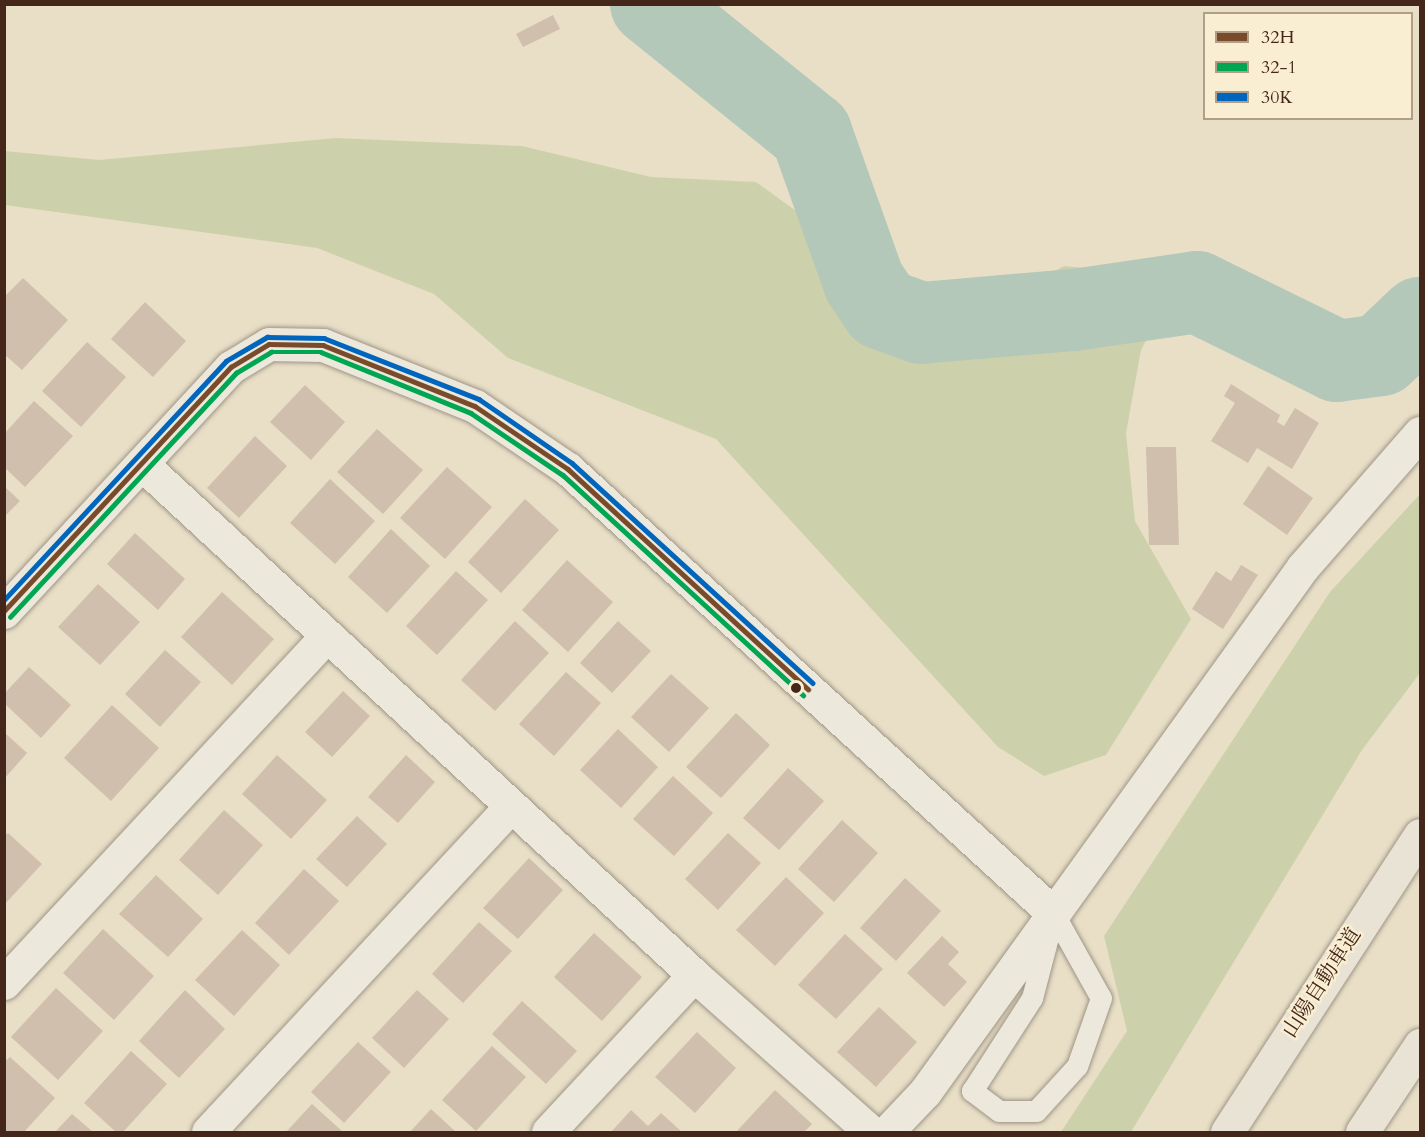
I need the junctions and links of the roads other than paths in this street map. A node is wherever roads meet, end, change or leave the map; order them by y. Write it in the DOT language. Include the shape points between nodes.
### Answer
graph roads {
  1 [pos="1420,433"];
  2 [pos="142,464"];
  3 [pos="4,612"];
  4 [pos="327,636"];
  5 [pos="511,806"];
  6 [pos="1420,835"];
  7 [pos="1053,914"];
  8 [pos="694,975"];
  9 [pos="4,983"];
  10 [pos="1420,1045"];
  11 [pos="207,1132"];
  12 [pos="548,1132"];
  13 [pos="871,1132"];
  14 [pos="887,1132"];
  15 [pos="1227,1132"];
  16 [pos="1362,1132"];
  1 -- 7 [label="street" via="1303,567"];
  2 -- 3 [label="street"];
  2 -- 4 [label="street"];
  2 -- 7 [label="street" via="231,368 269,344 323,345 475,406 568,469"];
  4 -- 5 [label="street"];
  4 -- 9 [label="street"];
  5 -- 8 [label="street"];
  5 -- 11 [label="street"];
  6 -- 15 [label="highway, 山陽自動車道"];
  7 -- 7 [label="lane" via="1101,998 1077,1066 1036,1111 999,1111 972,1091 1032,998"];
  7 -- 14 [label="street" via="925,1092"];
  8 -- 12 [label="street"];
  8 -- 13 [label="street"];
  10 -- 16 [label="highway"];
}
